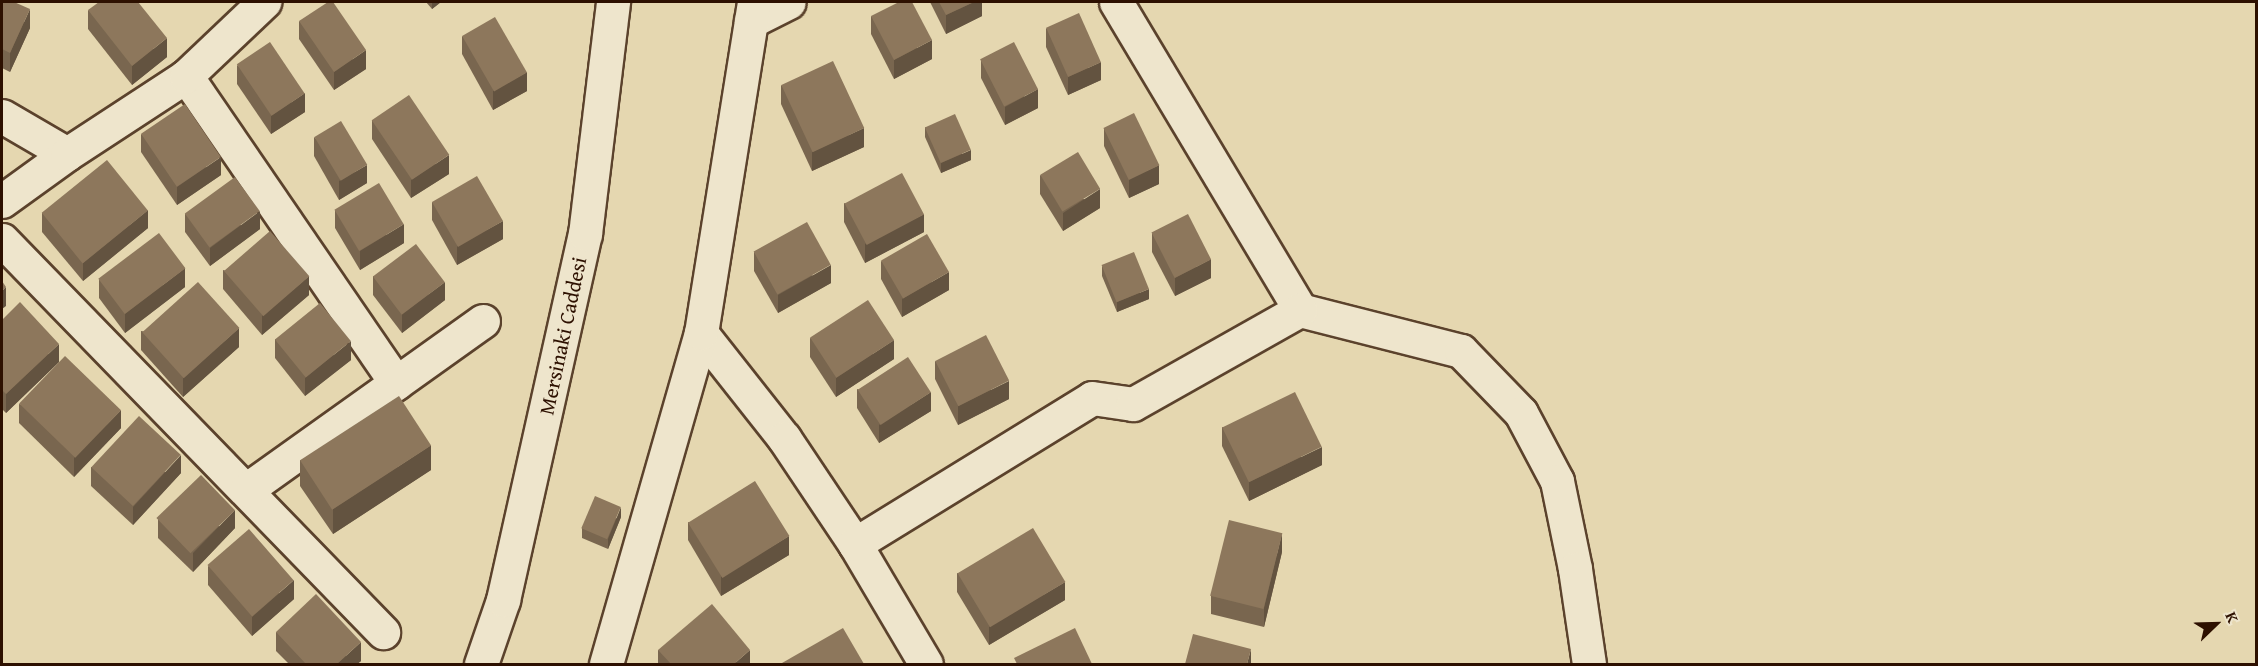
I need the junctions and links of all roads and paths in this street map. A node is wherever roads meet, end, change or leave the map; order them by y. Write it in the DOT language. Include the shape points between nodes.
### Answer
graph roads {
  1 [pos="264,2"];
  2 [pos="613,2"];
  3 [pos="789,2"];
  4 [pos="1116,2"];
  5 [pos="752,11"];
  6 [pos="186,76"];
  7 [pos="2,116"];
  8 [pos="66,154"];
  9 [pos="2,201"];
  10 [pos="2,240"];
  11 [pos="1300,310"];
  12 [pos="483,321"];
  13 [pos="701,333"];
  14 [pos="396,383"];
  15 [pos="246,490"];
  16 [pos="855,544"];
  17 [pos="383,632"];
  18 [pos="481,664"];
  19 [pos="606,664"];
  20 [pos="926,664"];
  21 [pos="1589,664"];
  1 -- 6 [label="street"];
  2 -- 18 [label="street, Mersinaki Caddesi" via="585,234 503,600"];
  3 -- 5 [label="street"];
  4 -- 11 [label="street"];
  5 -- 13 [label="street"];
  6 -- 8 [label="street"];
  6 -- 14 [label="street"];
  7 -- 8 [label="street"];
  8 -- 9 [label="street"];
  10 -- 15 [label="street"];
  11 -- 16 [label="street" via="1133,404 1092,398"];
  11 -- 21 [label="street" via="1461,351 1521,413 1557,481"];
  12 -- 14 [label="street"];
  13 -- 16 [label="street" via="784,438"];
  13 -- 19 [label="street"];
  14 -- 15 [label="street"];
  15 -- 17 [label="street"];
  16 -- 20 [label="street"];
}
